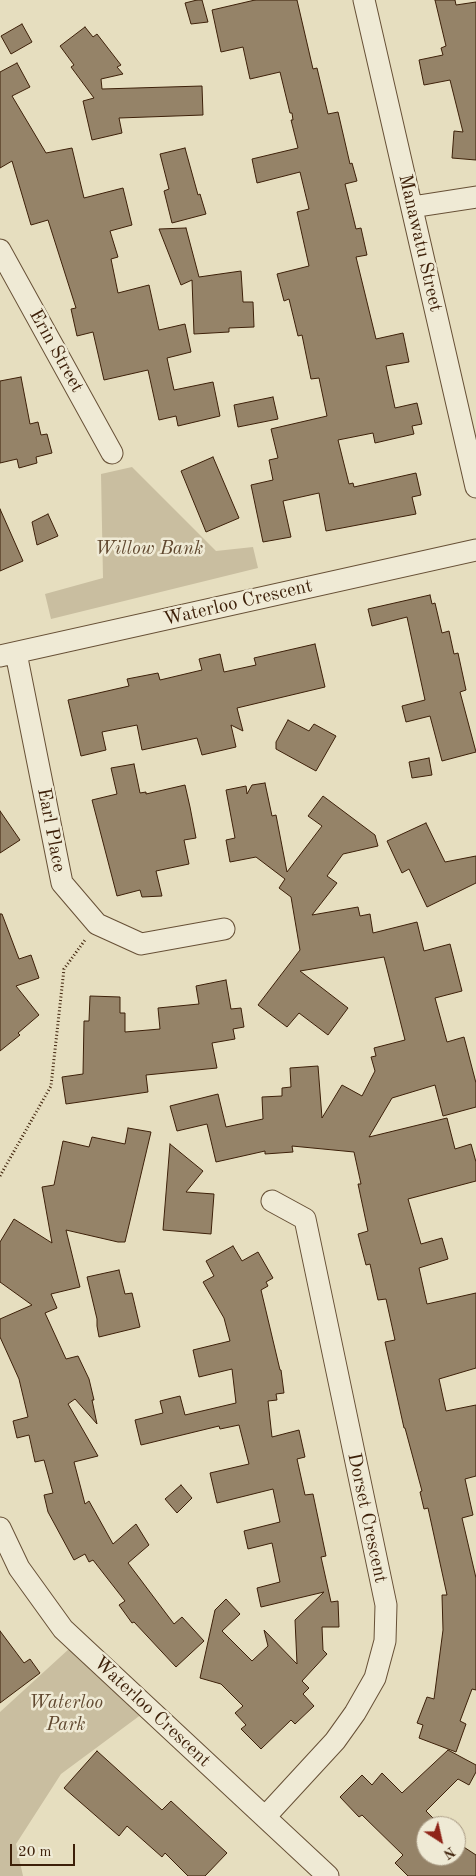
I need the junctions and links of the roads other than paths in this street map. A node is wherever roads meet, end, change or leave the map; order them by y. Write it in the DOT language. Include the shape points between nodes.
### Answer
graph roads {
  1 [pos="364,0"];
  2 [pos="476,197"];
  3 [pos="412,208"];
  4 [pos="0,250"];
  5 [pos="112,452"];
  6 [pos="476,486"];
  7 [pos="476,550"];
  8 [pos="8,655"];
  9 [pos="224,929"];
  10 [pos="272,1201"];
  11 [pos="0,1528"];
  12 [pos="265,1817"];
  13 [pos="328,1876"];
  1 -- 3 [label="street, Manawatu Street"];
  2 -- 3 [label="street"];
  3 -- 6 [label="street, Manawatu Street"];
  4 -- 5 [label="street, Erin Street"];
  7 -- 8 [label="street, Waterloo Crescent"];
  8 -- 9 [label="street, Earl Place" via="62,884 97,924 141,944"];
  10 -- 12 [label="street, Dorset Crescent" via="305,1218 386,1605 385,1641 374,1678 355,1713 335,1741"];
  11 -- 12 [label="street, Waterloo Crescent" via="19,1568 63,1629"];
  12 -- 13 [label="street, Waterloo Crescent"];
}
